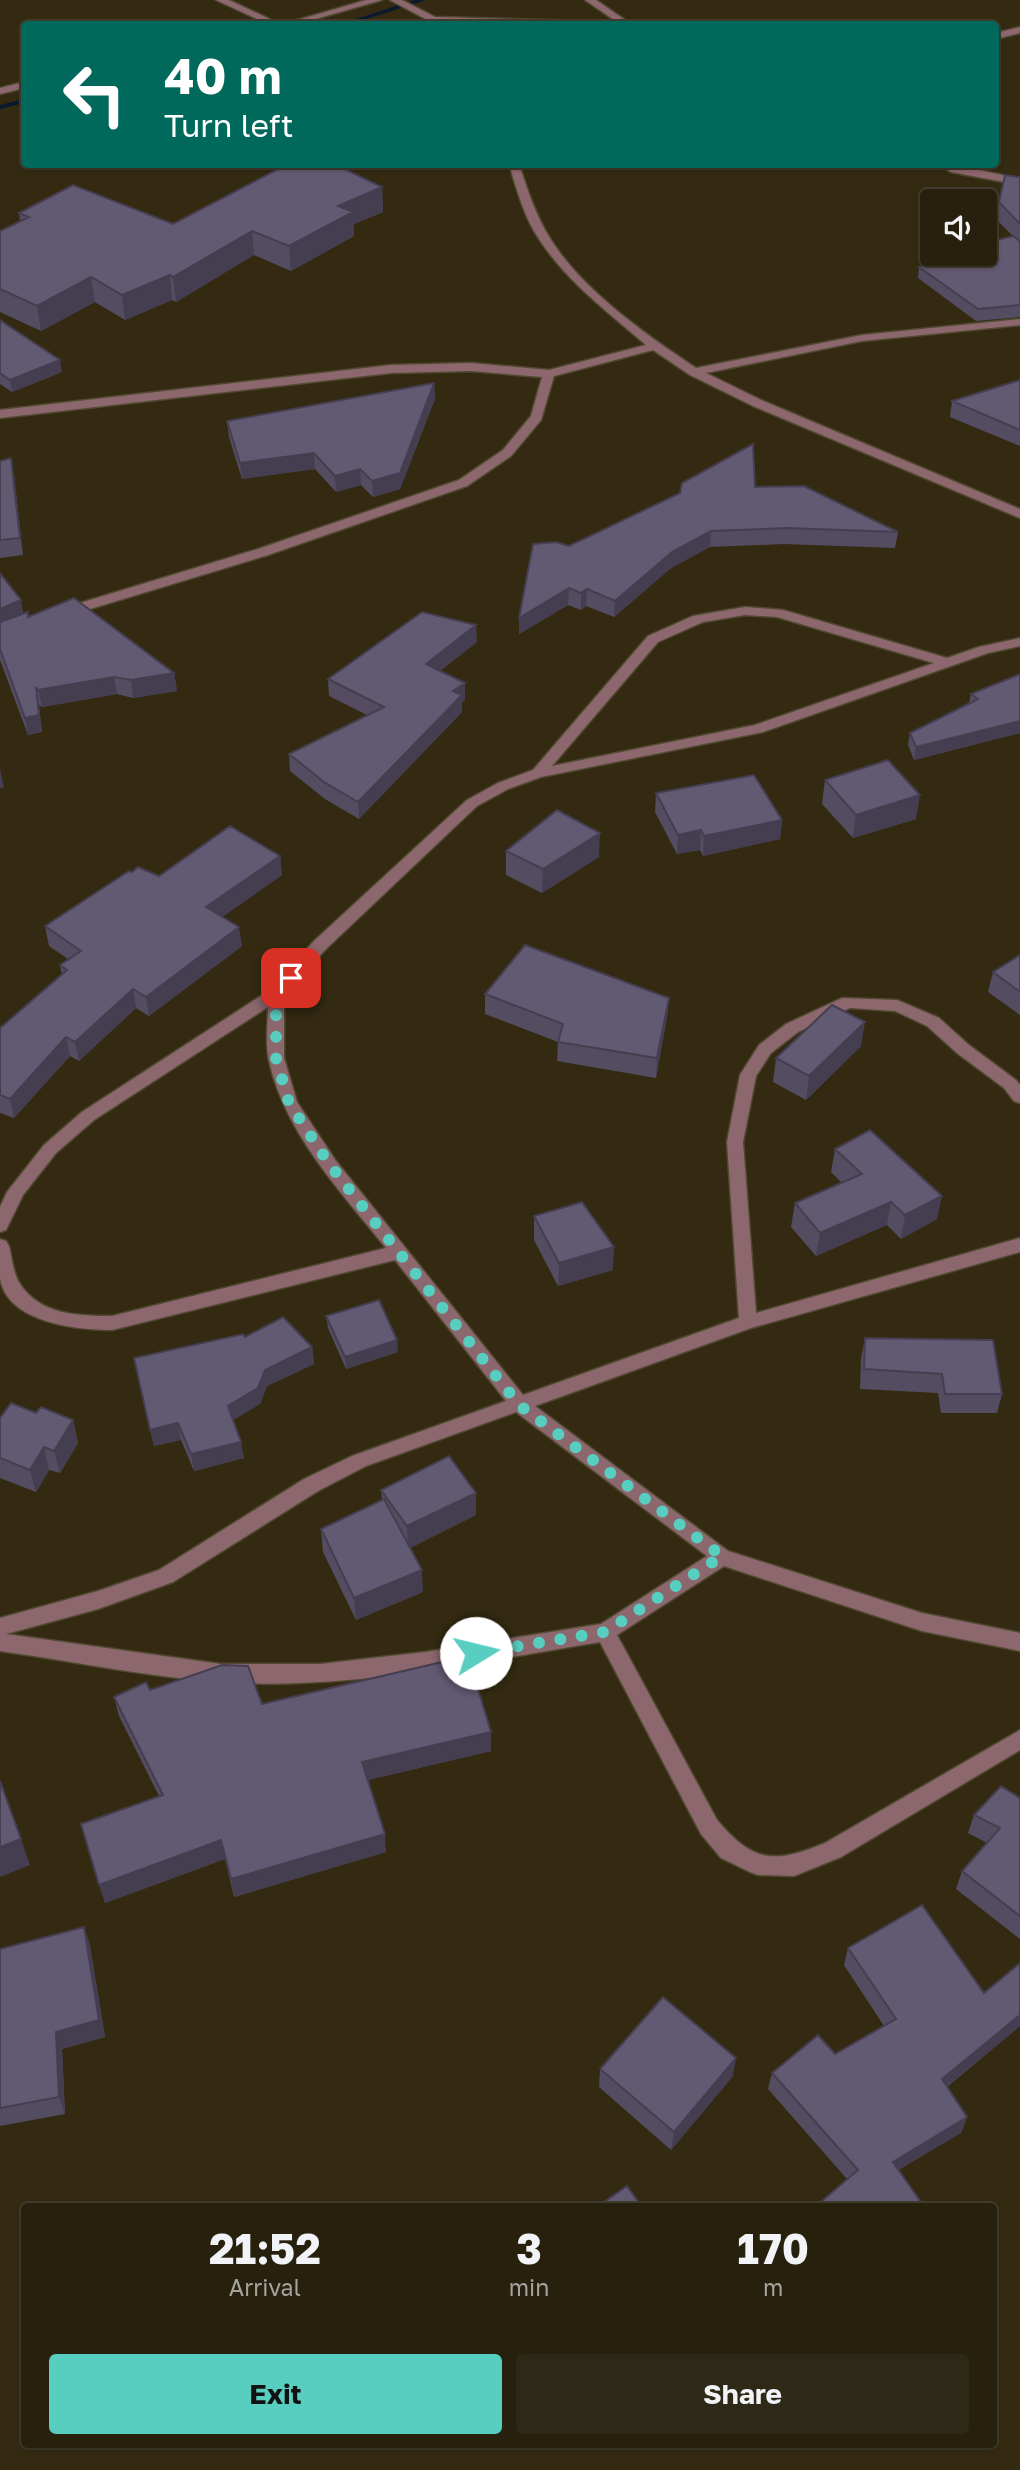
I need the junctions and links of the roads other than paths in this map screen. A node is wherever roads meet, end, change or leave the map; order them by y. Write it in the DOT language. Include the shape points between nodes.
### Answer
graph roads {
  1 [pos="221,0"];
  2 [pos="377,0"];
  3 [pos="395,0"];
  4 [pos="590,0"];
  5 [pos="268,21"];
  6 [pos="300,21"];
  7 [pos="436,21"];
  8 [pos="622,21"];
  9 [pos="1020,30"];
  10 [pos="999,35"];
  11 [pos="21,86"];
  12 [pos="0,91"];
  13 [pos="515,168"];
  14 [pos="951,168"];
  15 [pos="1020,182"];
  16 [pos="1020,322"];
  17 [pos="655,346"];
  18 [pos="694,372"];
  19 [pos="549,374"];
  20 [pos="0,414"];
  21 [pos="1020,514"];
  22 [pos="53,615"];
  23 [pos="1020,642"];
  24 [pos="949,663"];
  25 [pos="538,772"];
  26 [pos="276,994"];
  27 [pos="1020,1097"];
  28 [pos="0,1225"];
  29 [pos="1020,1245"];
  30 [pos="0,1246"];
  31 [pos="399,1252"];
  32 [pos="748,1322"];
  33 [pos="519,1405"];
  34 [pos="722,1556"];
  35 [pos="0,1627"];
  36 [pos="605,1632"];
  37 [pos="0,1642"];
  38 [pos="1020,1642"];
  39 [pos="1020,1739"];
  1 -- 5 [label="street"];
  2 -- 6 [label="street"];
  3 -- 7 [label="street"];
  4 -- 8 [label="street"];
  9 -- 10 [label="street"];
  11 -- 12 [label="street"];
  13 -- 17 [label="street" via="544,238 582,285"];
  14 -- 15 [label="street"];
  16 -- 18 [label="street" via="862,338"];
  17 -- 18 [label="street"];
  17 -- 19 [label="street"];
  18 -- 21 [label="street"];
  19 -- 20 [label="street" via="471,367 391,369"];
  19 -- 22 [label="street" via="537,417 507,453 463,483 264,552"];
  23 -- 24 [label="street"];
  24 -- 25 [label="street" via="758,729"];
  24 -- 25 [label="street" via="778,613 729,611 653,639"];
  25 -- 26 [label="street" via="472,803 320,944"];
  26 -- 28 [label="street" via="88,1116 50,1149 16,1192"];
  26 -- 31 [label="street" via="276,1058 289,1103 330,1165"];
  27 -- 32 [label="street" via="933,1022 897,1006 848,1002 792,1028 765,1049 748,1075 735,1142"];
  29 -- 32 [label="street"];
  30 -- 31 [label="street" via="13,1287 39,1311 72,1323 112,1323"];
  31 -- 33 [label="street"];
  32 -- 33 [label="street"];
  33 -- 34 [label="street"];
  33 -- 35 [label="street" via="359,1461 311,1485 166,1576"];
  34 -- 36 [label="street"];
  34 -- 38 [label="street" via="922,1622"];
  36 -- 37 [label="street" via="320,1673 221,1673"];
  36 -- 39 [label="street" via="709,1828 729,1851 758,1865 794,1866 833,1850"];
}
